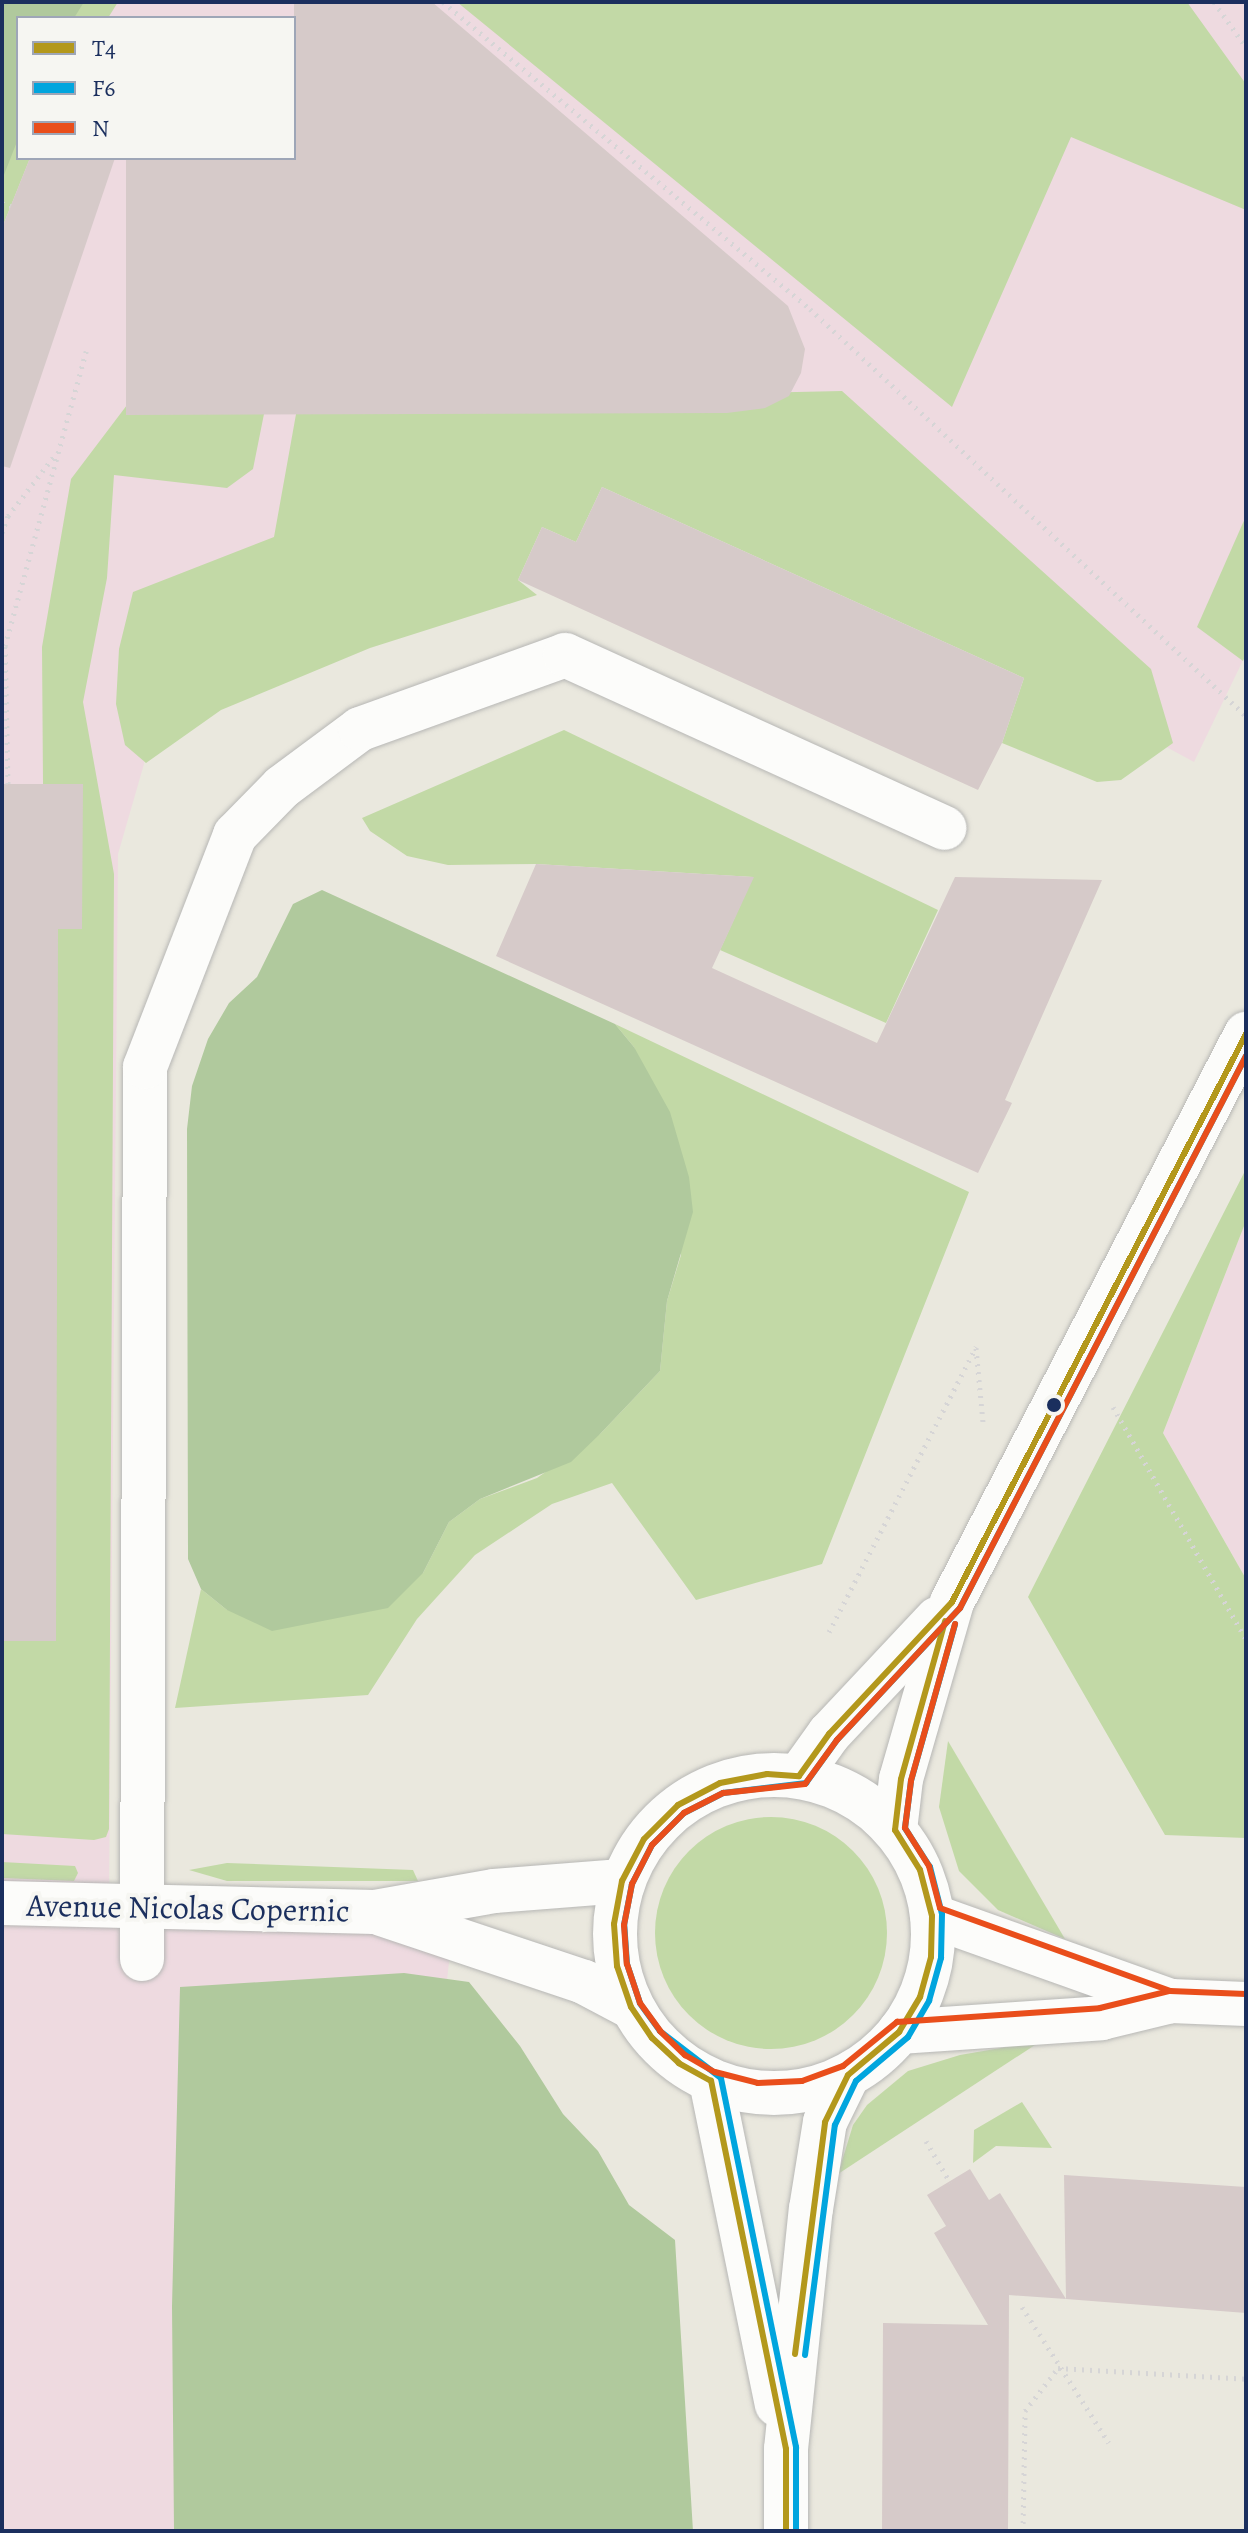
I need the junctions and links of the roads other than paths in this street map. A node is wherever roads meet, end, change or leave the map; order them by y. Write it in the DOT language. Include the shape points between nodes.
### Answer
graph roads {
  1 [pos="944,828"];
  2 [pos="1246,1034"];
  3 [pos="952,1602"];
  4 [pos="799,1776"];
  5 [pos="895,1830"];
  6 [pos="622,1881"];
  7 [pos="2,1903"];
  8 [pos="143,1906"];
  9 [pos="375,1912"];
  10 [pos="932,1916"];
  11 [pos="142,1959"];
  12 [pos="1171,2001"];
  13 [pos="1246,2004"];
  14 [pos="631,2007"];
  15 [pos="899,2032"];
  16 [pos="848,2075"];
  17 [pos="711,2081"];
  18 [pos="786,2449"];
  19 [pos="786,2531"];
  1 -- 8 [label="street" via="565,655 360,729 282,787 235,835 145,1067"];
  2 -- 3 [label="street"];
  3 -- 4 [label="street" via="829,1734"];
  3 -- 5 [label="street" via="901,1779"];
  4 -- 5 [label="street" via="835,1786 868,1804"];
  4 -- 6 [label="street" via="767,1774 720,1783 678,1805 644,1839"];
  5 -- 10 [label="street" via="920,1870"];
  6 -- 9 [label="street, Avenue Nicolas Copernic" via="494,1891"];
  6 -- 14 [label="street" via="614,1924 617,1966"];
  7 -- 8 [label="street, Avenue Nicolas Copernic"];
  8 -- 9 [label="street, Avenue Nicolas Copernic"];
  8 -- 11 [label="street"];
  9 -- 14 [label="street, Avenue Nicolas Copernic" via="584,1982"];
  10 -- 12 [label="street"];
  10 -- 15 [label="street" via="931,1957 920,1997"];
  12 -- 13 [label="street"];
  12 -- 15 [label="street" via="1102,2018"];
  14 -- 17 [label="street" via="652,2038 679,2063"];
  15 -- 16 [label="street"];
  16 -- 17 [label="street" via="804,2091 757,2093"];
  16 -- 18 [label="street" via="825,2122"];
  17 -- 18 [label="street"];
  18 -- 19 [label="street"];
}
